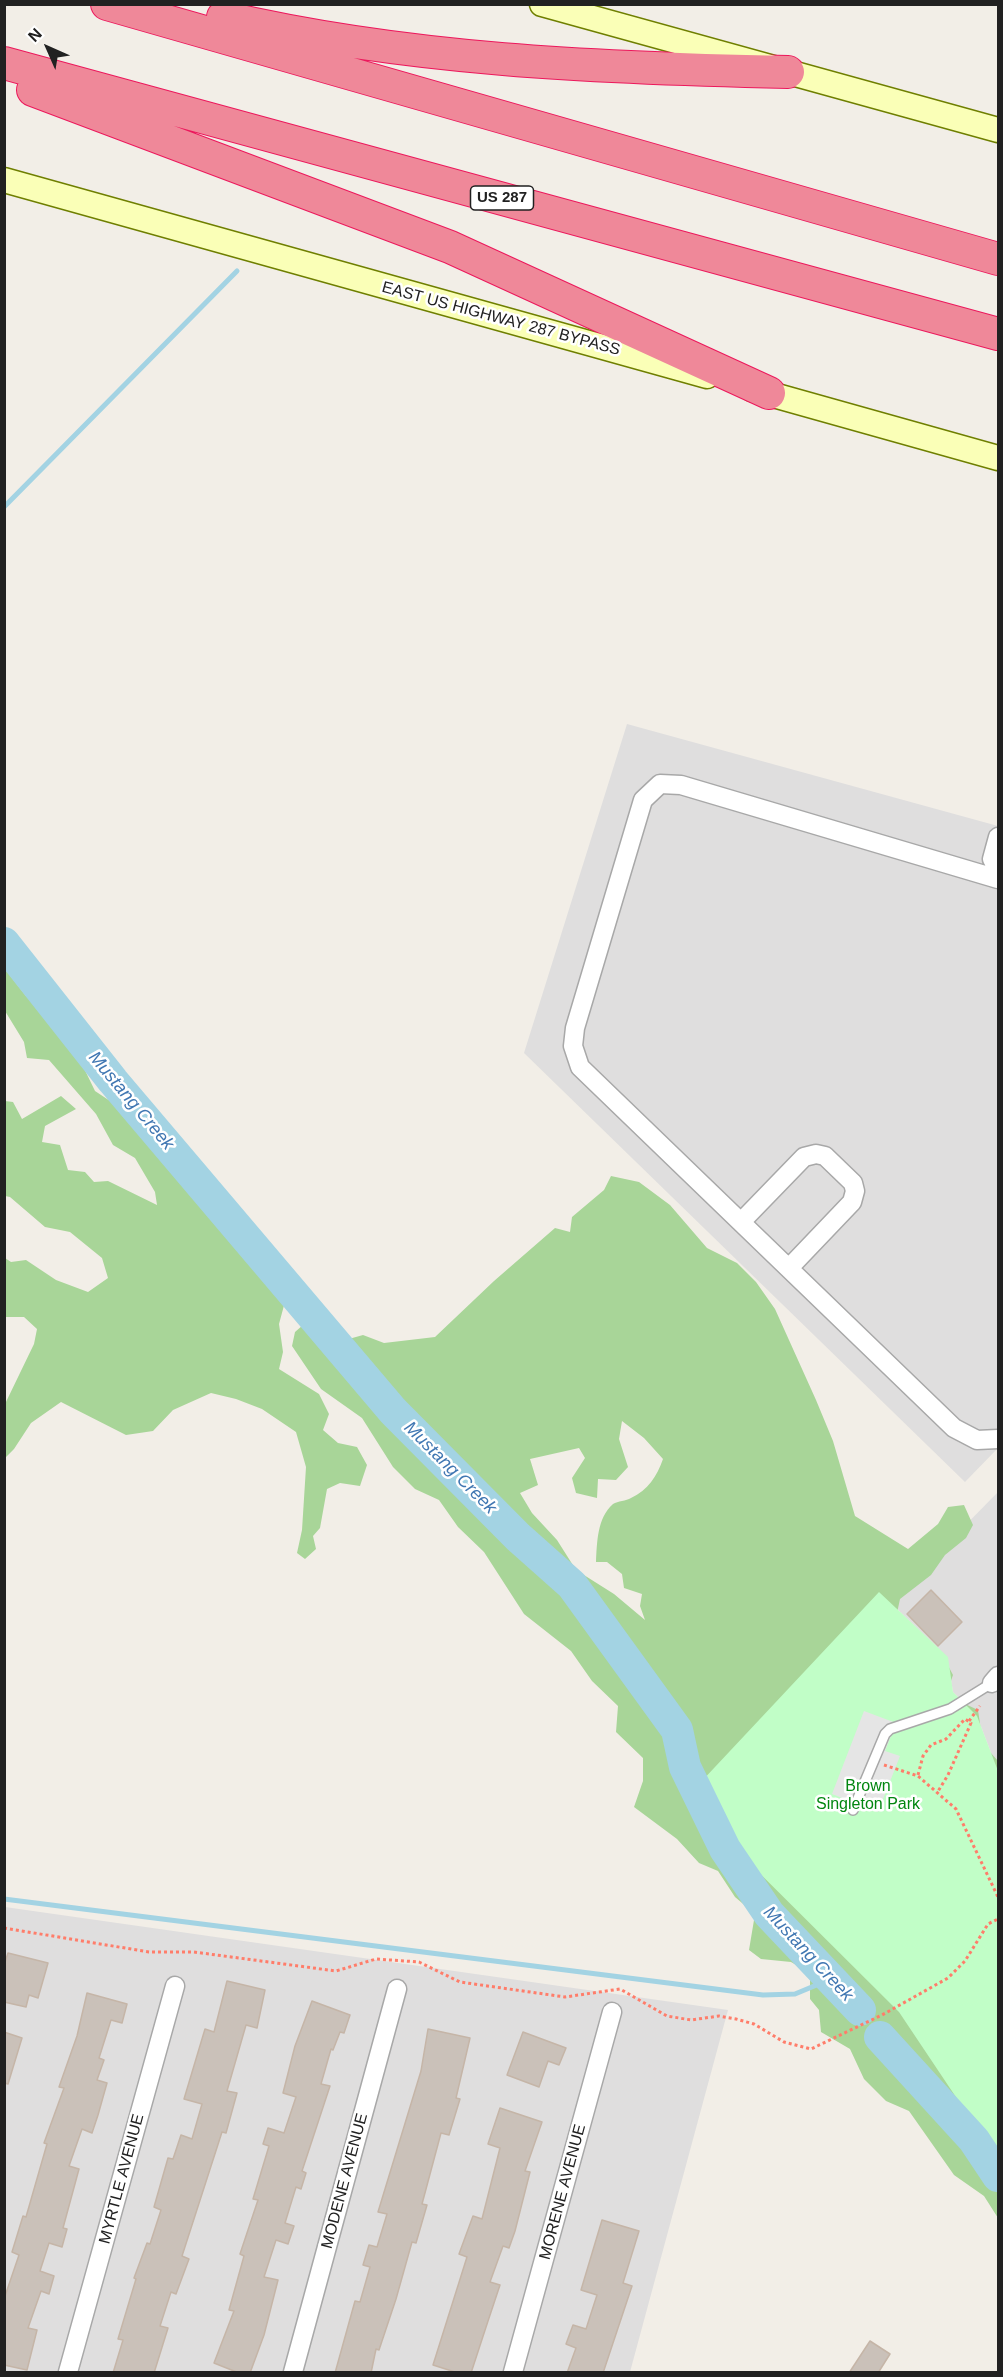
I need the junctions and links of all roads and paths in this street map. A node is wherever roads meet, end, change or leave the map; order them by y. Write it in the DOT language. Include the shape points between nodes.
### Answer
graph roads {
  1 [pos="106,4"];
  2 [pos="170,4"];
  3 [pos="542,4"];
  4 [pos="4,63"];
  5 [pos="788,72"];
  6 [pos="4,79"];
  7 [pos="999,130"];
  8 [pos="4,180"];
  9 [pos="999,259"];
  10 [pos="999,334"];
  11 [pos="769,393"];
  12 [pos="999,458"];
  13 [pos="999,837"];
  14 [pos="999,870"];
  15 [pos="998,880"];
  16 [pos="741,1222"];
  17 [pos="789,1268"];
  18 [pos="999,1439"];
  19 [pos="995,1680"];
  20 [pos="873,1761"];
  21 [pos="918,1776"];
  22 [pos="937,1793"];
  23 [pos="854,1810"];
  24 [pos="999,1897"];
  25 [pos="999,1919"];
  26 [pos="4,1928"];
  27 [pos="175,1986"];
  28 [pos="397,1989"];
  29 [pos="612,2012"];
  30 [pos="69,2373"];
  31 [pos="293,2373"];
  32 [pos="513,2373"];
  1 -- 9 [label="highway"];
  2 -- 5 [label="highway" via="300,35 529,62"];
  3 -- 5 [label="main road"];
  4 -- 10 [label="highway, US 287"];
  5 -- 7 [label="main road"];
  6 -- 11 [label="highway" via="450,247"];
  8 -- 11 [label="main road, EAST US HIGHWAY 287 BYPASS"];
  11 -- 12 [label="main road, EAST US HIGHWAY 287 BYPASS"];
  13 -- 14 [label="street" via="992,859"];
  15 -- 16 [label="street" via="681,785 660,784 643,800 575,1028 573,1046 580,1067"];
  16 -- 17 [label="street"];
  16 -- 17 [label="street" via="804,1157 825,1156 853,1183 852,1202"];
  17 -- 18 [label="street" via="954,1428 977,1440"];
  19 -- 20 [label="lane" via="950,1708 890,1729"];
  20 -- 21 [label="path"];
  20 -- 23 [label="lane"];
  21 -- 22 [label="path"];
  21 -- 22 [label="path" via="923,1756 931,1745 946,1739 965,1719 970,1723"];
  22 -- 24 [label="path" via="956,1809"];
  25 -- 26 [label="path" via="988,1924 966,1961 948,1978 882,2016 811,2049 784,2042 754,2024 736,2019 667,2016 620,1989 565,1997 460,1982 419,1962 376,1959 336,1971 194,1952 149,1952"];
  27 -- 30 [label="street, MYRTLE AVENUE"];
  28 -- 31 [label="street, MODENE AVENUE"];
  29 -- 32 [label="street, MORENE AVENUE"];
}
